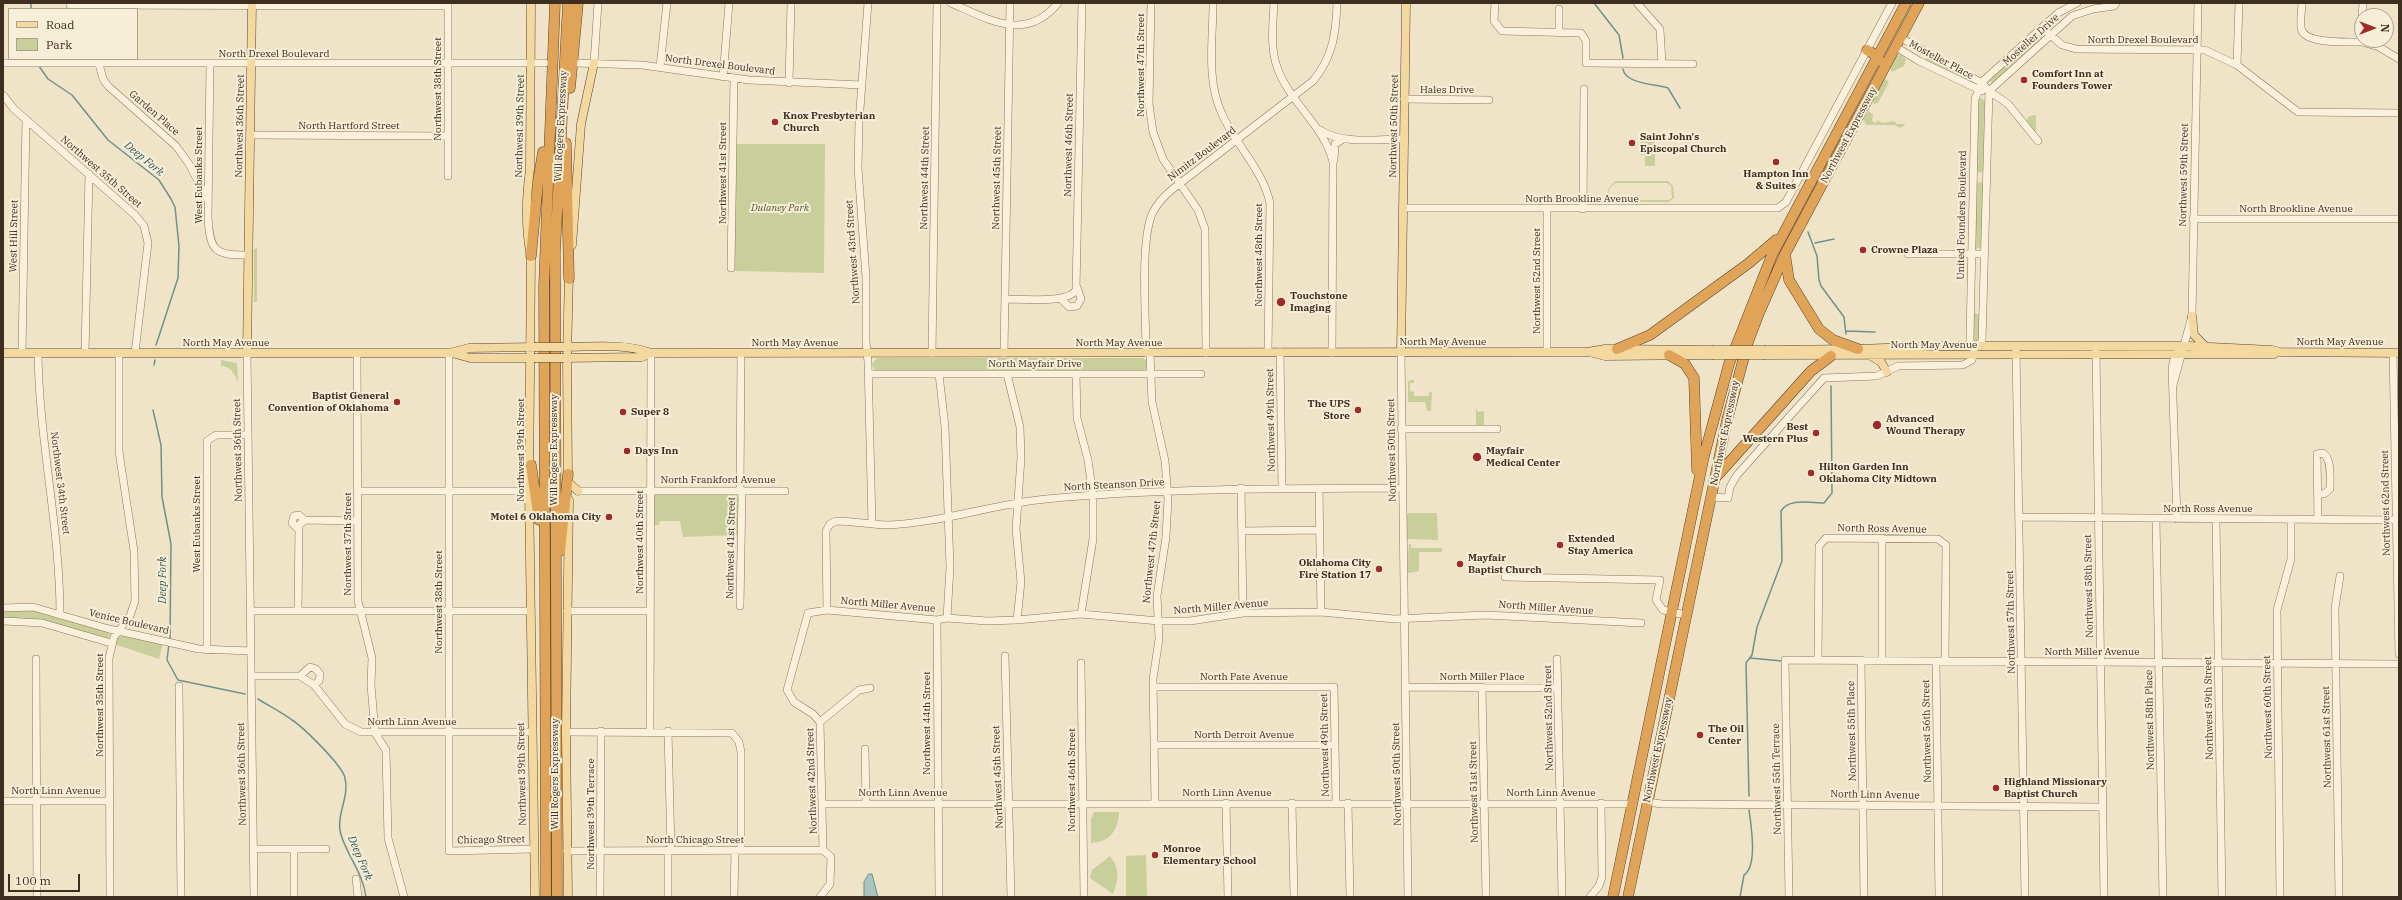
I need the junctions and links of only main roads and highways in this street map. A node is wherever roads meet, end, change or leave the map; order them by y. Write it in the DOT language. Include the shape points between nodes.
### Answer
graph roads {
  1 [pos="531,3"];
  2 [pos="555,3"];
  3 [pos="568,3"];
  4 [pos="577,3"];
  5 [pos="1406,3"];
  6 [pos="1906,3"];
  7 [pos="1919,3"];
  8 [pos="252,4"];
  9 [pos="1891,30"];
  10 [pos="1898,42"];
  11 [pos="1867,50"];
  12 [pos="1877,56"];
  13 [pos="564,58"];
  14 [pos="594,63"];
  15 [pos="1884,70"];
  16 [pos="550,116"];
  17 [pos="1784,231"];
  18 [pos="1785,254"];
  19 [pos="531,256"];
  20 [pos="568,279"];
  21 [pos="2192,316"];
  22 [pos="533,347"];
  23 [pos="566,347"];
  24 [pos="2206,347"];
  25 [pos="1617,349"];
  26 [pos="1858,350"];
  27 [pos="1975,351"];
  28 [pos="2016,351"];
  29 [pos="1401,352"];
  30 [pos="1587,352"];
  31 [pos="1712,352"];
  32 [pos="2280,352"];
  33 [pos="2396,352"];
  34 [pos="3,353"];
  35 [pos="247,353"];
  36 [pos="449,353"];
  37 [pos="651,353"];
  38 [pos="1765,353"];
  39 [pos="1669,355"];
  40 [pos="1831,356"];
  41 [pos="1871,356"];
  42 [pos="532,358"];
  43 [pos="566,358"];
  44 [pos="1887,372"];
  45 [pos="530,465"];
  46 [pos="568,478"];
  47 [pos="1715,479"];
  48 [pos="1698,485"];
  49 [pos="578,491"];
  50 [pos="544,567"];
  51 [pos="555,584"];
  52 [pos="1636,783"];
  53 [pos="1647,802"];
  54 [pos="534,897"];
  55 [pos="546,897"];
  56 [pos="556,897"];
  57 [pos="568,897"];
  58 [pos="1614,897"];
  59 [pos="1628,897"];
  1 -- 19 [label="main road, Northwest 39th Street" via="530,168 527,191 527,237"];
  2 -- 16 [label="highway, Will Rogers Expressway"];
  3 -- 13 [label="highway, Will Rogers Expressway"];
  4 -- 13 [label="highway"];
  4 -- 20 [label="highway" via="566,132"];
  5 -- 29 [label="main road, Northwest 50th Street"];
  6 -- 9 [label="highway, Northwest Expressway"];
  7 -- 10 [label="highway, Northwest Expressway"];
  8 -- 35 [label="main road, Northwest 36th Street"];
  9 -- 10 [label="highway" via="1893,44"];
  9 -- 12 [label="highway, Northwest Expressway"];
  10 -- 15 [label="highway, Northwest Expressway"];
  11 -- 12 [label="highway"];
  12 -- 15 [label="highway"];
  12 -- 17 [label="highway, Northwest Expressway"];
  13 -- 51 [label="highway, Will Rogers Expressway" via="555,251"];
  14 -- 20 [label="main road" via="580,132"];
  15 -- 18 [label="highway, Northwest Expressway"];
  16 -- 19 [label="highway" via="538,182"];
  16 -- 50 [label="highway, Will Rogers Expressway" via="544,293"];
  17 -- 25 [label="highway" via="1760,255 1650,335"];
  17 -- 48 [label="highway, Northwest Expressway" via="1751,304 1729,364"];
  18 -- 26 [label="highway" via="1789,280 1819,329 1834,340"];
  18 -- 47 [label="highway, Northwest Expressway" via="1758,313 1748,342 1737,378"];
  19 -- 22 [label="main road, Northwest 39th Street"];
  20 -- 23 [label="main road"];
  21 -- 24 [label="main road" via="2194,335"];
  22 -- 23 [label="main road, North May Avenue, bridge"];
  22 -- 36 [label="main road, North May Avenue" via="475,348"];
  22 -- 42 [label="main road, Northwest 39th Street"];
  23 -- 37 [label="main road, North May Avenue" via="618,347 641,349"];
  23 -- 43 [label="main road"];
  24 -- 28 [label="main road, North May Avenue" via="2097,346"];
  24 -- 32 [label="main road, North May Avenue"];
  25 -- 30 [label="main road, North May Avenue"];
  25 -- 31 [label="main road, North May Avenue"];
  26 -- 27 [label="main road, North May Avenue"];
  26 -- 38 [label="main road, North May Avenue"];
  27 -- 28 [label="main road, North May Avenue"];
  27 -- 41 [label="main road, North May Avenue"];
  28 -- 32 [label="main road, North May Avenue" via="2095,355 2272,355"];
  29 -- 30 [label="main road, North May Avenue"];
  29 -- 37 [label="main road, North May Avenue"];
  30 -- 39 [label="main road, North May Avenue" via="1605,356"];
  31 -- 38 [label="main road, North May Avenue, bridge"];
  31 -- 39 [label="main road, North May Avenue"];
  32 -- 33 [label="main road, North May Avenue"];
  34 -- 35 [label="main road, North May Avenue"];
  35 -- 36 [label="main road, North May Avenue"];
  36 -- 42 [label="main road, North May Avenue" via="470,358"];
  37 -- 43 [label="main road, North May Avenue" via="642,357"];
  38 -- 40 [label="main road, North May Avenue"];
  39 -- 48 [label="highway" via="1689,367 1696,384"];
  40 -- 41 [label="main road, North May Avenue"];
  40 -- 47 [label="highway" via="1811,371"];
  41 -- 44 [label="main road" via="1881,362"];
  42 -- 43 [label="main road, North May Avenue, bridge"];
  42 -- 45 [label="main road, Northwest 39th Street"];
  43 -- 46 [label="main road"];
  45 -- 50 [label="highway" via="536,489"];
  45 -- 54 [label="main road, Northwest 39th Street"];
  46 -- 49 [label="main road"];
  46 -- 51 [label="highway"];
  46 -- 57 [label="main road"];
  47 -- 53 [label="highway, Northwest Expressway"];
  48 -- 52 [label="highway, Northwest Expressway"];
  50 -- 55 [label="highway, Will Rogers Expressway"];
  51 -- 56 [label="highway, Will Rogers Expressway"];
  52 -- 53 [label="highway" via="1641,798"];
  52 -- 58 [label="highway, Northwest Expressway"];
  53 -- 59 [label="highway, Northwest Expressway"];
}
